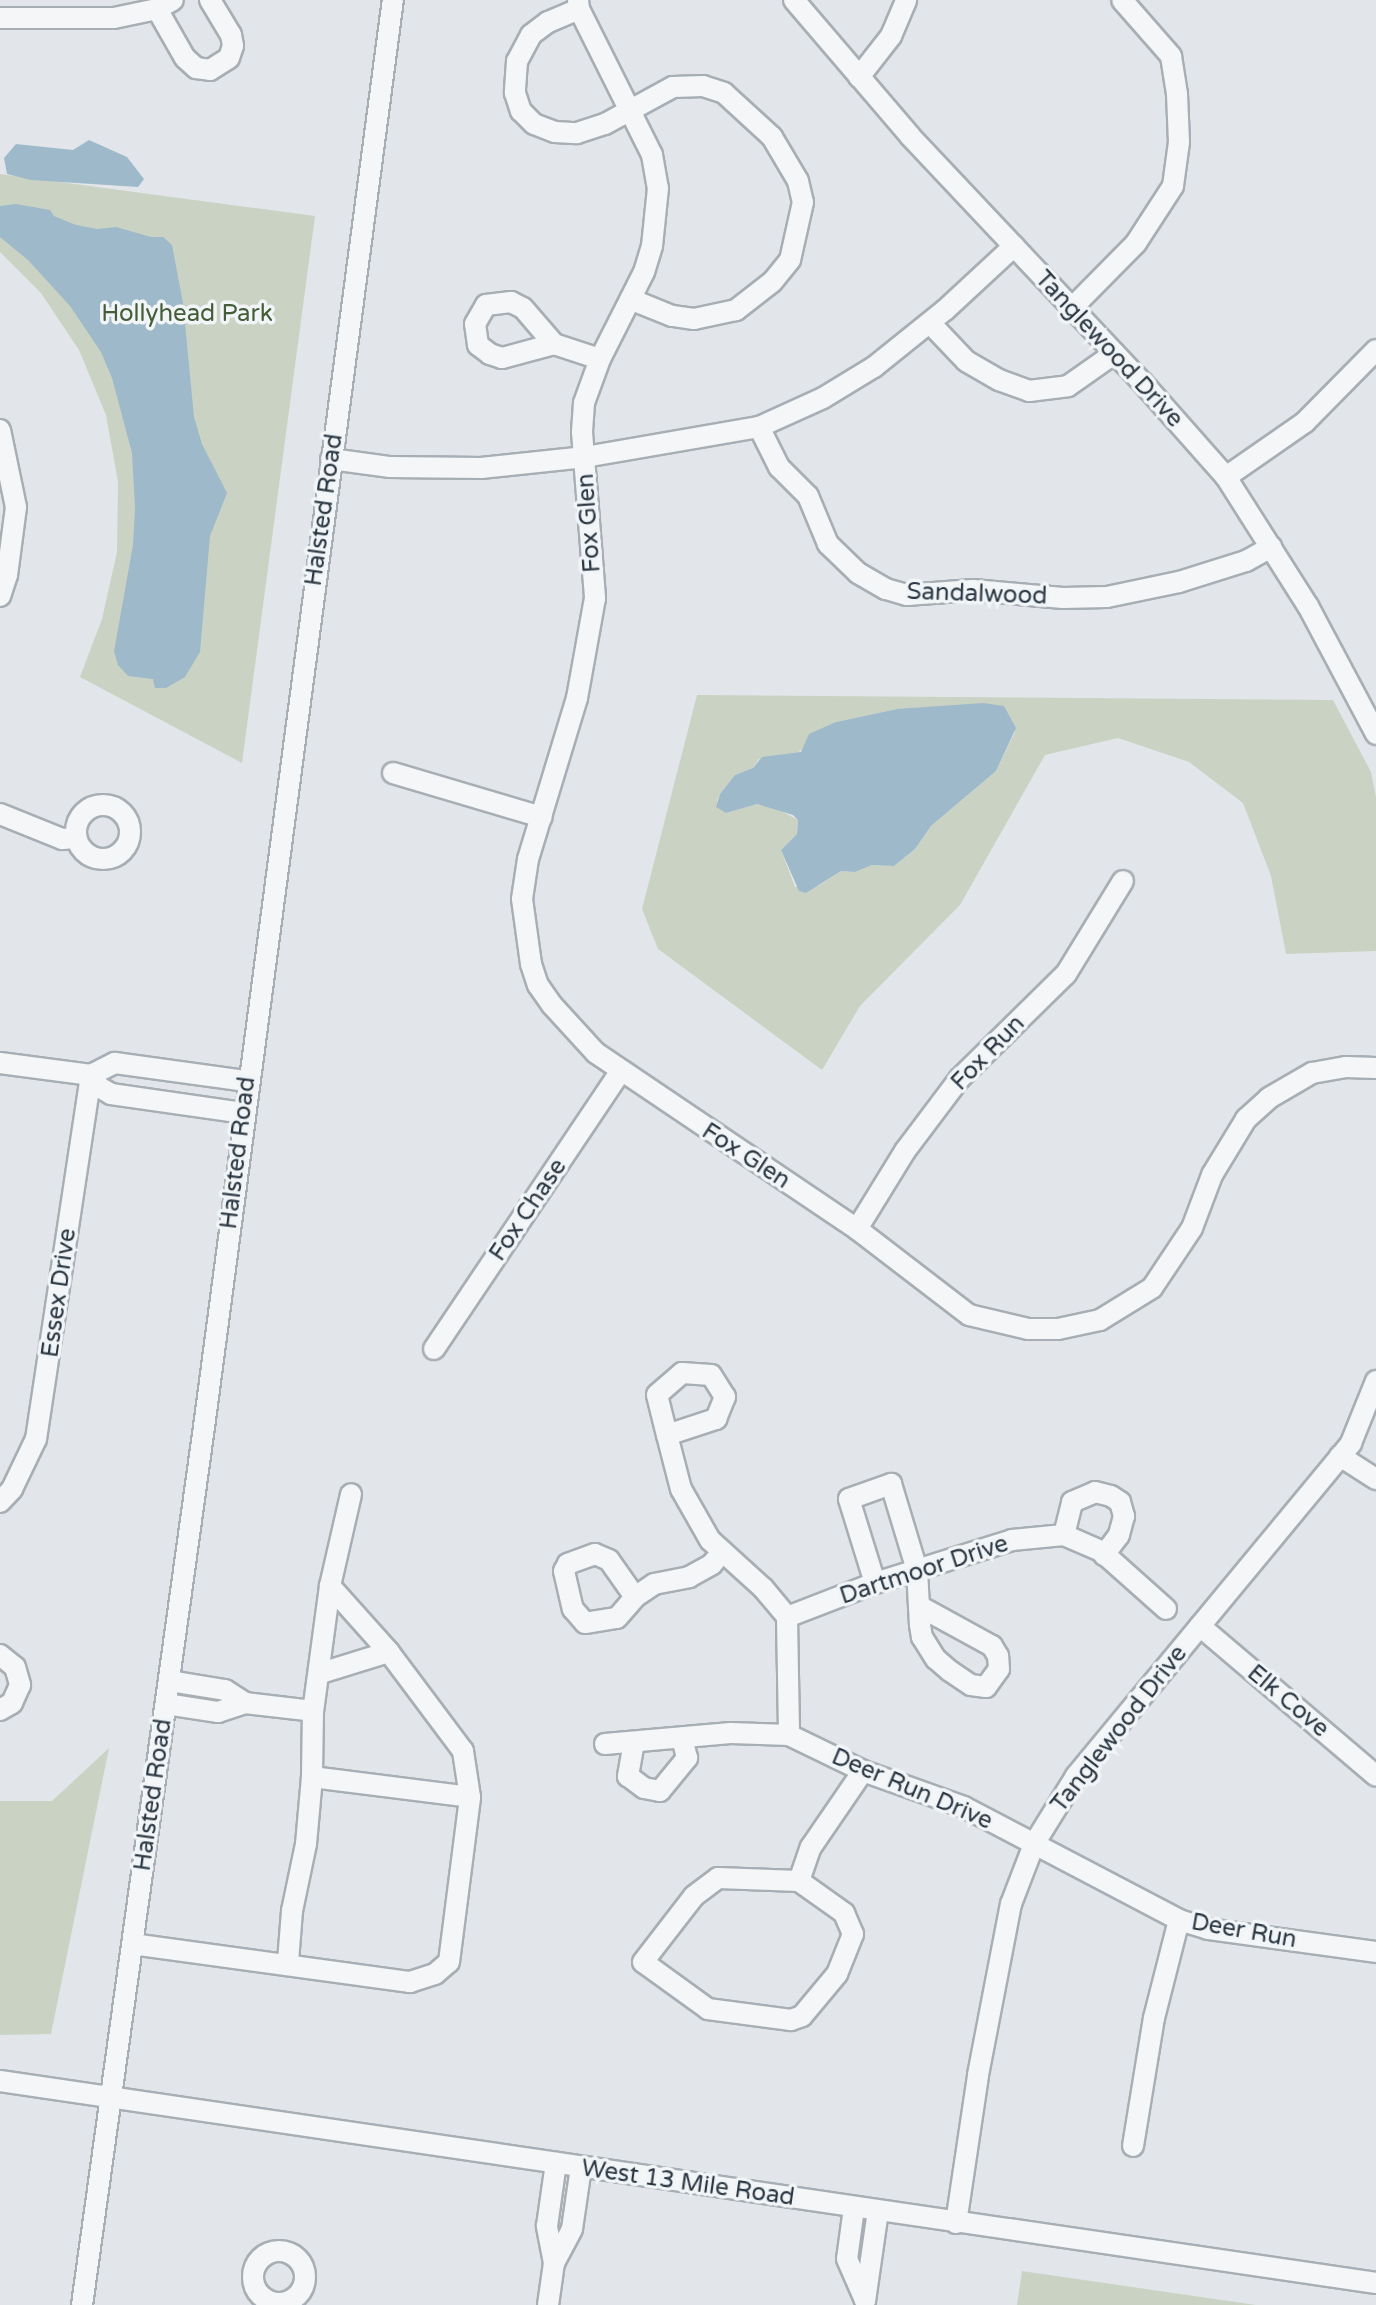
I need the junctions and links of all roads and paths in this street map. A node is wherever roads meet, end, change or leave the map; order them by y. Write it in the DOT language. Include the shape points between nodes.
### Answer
graph roads {
  1 [pos="210,0"];
  2 [pos="393,0"];
  3 [pos="794,0"];
  4 [pos="906,0"];
  5 [pos="1122,0"];
  6 [pos="578,4"];
  7 [pos="165,5"];
  8 [pos="0,18"];
  9 [pos="859,77"];
  10 [pos="631,108"];
  11 [pos="1014,246"];
  12 [pos="630,299"];
  13 [pos="1072,308"];
  14 [pos="930,323"];
  15 [pos="554,344"];
  16 [pos="1376,350"];
  17 [pos="1115,353"];
  18 [pos="600,359"];
  19 [pos="759,427"];
  20 [pos="0,430"];
  21 [pos="585,457"];
  22 [pos="331,459"];
  23 [pos="1226,477"];
  24 [pos="1271,547"];
  25 [pos="0,596"];
  26 [pos="1376,734"];
  27 [pos="393,773"];
  28 [pos="0,814"];
  29 [pos="542,817"];
  30 [pos="76,838"];
  31 [pos="1123,881"];
  32 [pos="0,1063"];
  33 [pos="1376,1068"];
  34 [pos="621,1071"];
  35 [pos="91,1075"];
  36 [pos="247,1081"];
  37 [pos="243,1113"];
  38 [pos="857,1229"];
  39 [pos="434,1349"];
  40 [pos="1376,1381"];
  41 [pos="667,1435"];
  42 [pos="1340,1456"];
  43 [pos="1376,1479"];
  44 [pos="351,1494"];
  45 [pos="0,1502"];
  46 [pos="1064,1535"];
  47 [pos="722,1552"];
  48 [pos="1104,1555"];
  49 [pos="917,1570"];
  50 [pos="875,1583"];
  51 [pos="330,1586"];
  52 [pos="635,1597"];
  53 [pos="919,1606"];
  54 [pos="1166,1609"];
  55 [pos="787,1617"];
  56 [pos="1200,1626"];
  57 [pos="389,1652"];
  58 [pos="0,1655"];
  59 [pos="321,1673"];
  60 [pos="169,1681"];
  61 [pos="245,1703"];
  62 [pos="166,1704"];
  63 [pos="0,1710"];
  64 [pos="313,1711"];
  65 [pos="789,1735"];
  66 [pos="682,1738"];
  67 [pos="634,1742"];
  68 [pos="605,1744"];
  69 [pos="863,1771"];
  70 [pos="1376,1776"];
  71 [pos="312,1777"];
  72 [pos="470,1797"];
  73 [pos="1034,1844"];
  74 [pos="799,1881"];
  75 [pos="1179,1920"];
  76 [pos="132,1944"];
  77 [pos="1376,1952"];
  78 [pos="288,1962"];
  79 [pos="0,2081"];
  80 [pos="111,2097"];
  81 [pos="1133,2146"];
  82 [pos="556,2163"];
  83 [pos="581,2167"];
  84 [pos="854,2208"];
  85 [pos="878,2211"];
  86 [pos="956,2223"];
  87 [pos="554,2263"];
  88 [pos="1376,2283"];
  89 [pos="865,2303"];
  90 [pos="82,2305"];
  91 [pos="548,2305"];
  1 -- 7 [label="street" via="233,46 229,58 210,70 196,68 185,58"];
  2 -- 22 [label="street, Halsted Road"];
  3 -- 9 [label="street, Tanglewood Drive"];
  4 -- 9 [label="street" via="891,36"];
  5 -- 13 [label="street" via="1171,56 1179,142 1173,186 1136,243"];
  6 -- 10 [label="street, Fox Glen"];
  6 -- 10 [label="street" via="531,35 523,48 515,93 521,111 534,124 577,133"];
  7 -- 8 [label="street" via="114,18"];
  9 -- 11 [label="street, Tanglewood Drive"];
  10 -- 12 [label="street, Fox Glen" via="652,155 658,188 652,246"];
  10 -- 12 [label="street" via="681,85 724,93 772,137 798,181 803,202 790,260 736,310 694,319"];
  11 -- 13 [label="street, Tanglewood Drive"];
  11 -- 14 [label="street"];
  12 -- 18 [label="street, Fox Glen"];
  13 -- 17 [label="street, Tanglewood Drive"];
  14 -- 17 [label="street" via="966,361 1029,391 1068,386"];
  14 -- 19 [label="street" via="874,367"];
  15 -- 18 [label="street"];
  16 -- 23 [label="street" via="1305,422"];
  17 -- 23 [label="street, Tanglewood Drive"];
  18 -- 21 [label="street, Fox Glen" via="584,403"];
  19 -- 21 [label="street"];
  19 -- 24 [label="street, Sandalwood" via="779,467 808,496 828,544 858,573 907,595 973,590 1107,597 1179,582 1246,561"];
  20 -- 25 [label="street" via="16,507"];
  21 -- 22 [label="street" via="441,470"];
  21 -- 29 [label="street, Fox Glen" via="595,598 577,698"];
  22 -- 36 [label="street, Halsted Road"];
  23 -- 24 [label="street, Tanglewood Drive"];
  24 -- 26 [label="street, Tanglewood Drive"];
  27 -- 29 [label="street"];
  28 -- 30 [label="street" via="62,839"];
  29 -- 34 [label="street, Fox Glen" via="522,899 531,964 552,1005 596,1053"];
  31 -- 38 [label="street, Fox Run" via="1066,974 960,1078 905,1151"];
  32 -- 35 [label="street"];
  33 -- 38 [label="street, Fox Glen" via="1312,1073 1257,1108 1228,1143 1192,1228 1152,1288 1100,1320 1028,1329 969,1315"];
  34 -- 38 [label="street, Fox Glen"];
  34 -- 39 [label="street, Fox Chase"];
  35 -- 36 [label="street" via="115,1063"];
  35 -- 37 [label="street" via="111,1094"];
  35 -- 45 [label="street, Essex Drive" via="36,1439"];
  36 -- 37 [label="street, Halsted Road"];
  37 -- 60 [label="street, Halsted Road"];
  40 -- 42 [label="street, Tanglewood Drive" via="1351,1443"];
  41 -- 47 [label="street" via="681,1489"];
  42 -- 43 [label="street"];
  42 -- 56 [label="street, Tanglewood Drive"];
  44 -- 51 [label="street"];
  46 -- 48 [label="street"];
  46 -- 48 [label="street" via="1072,1502 1095,1492 1111,1496 1120,1502 1124,1516 1119,1535"];
  46 -- 49 [label="street, Dartmoor Drive" via="1012,1540"];
  47 -- 52 [label="street" via="689,1577 654,1584"];
  47 -- 55 [label="street"];
  48 -- 54 [label="street"];
  49 -- 50 [label="street, Dartmoor Drive"];
  49 -- 50 [label="street" via="891,1484 849,1499"];
  49 -- 53 [label="street"];
  50 -- 55 [label="street, Dartmoor Drive"];
  51 -- 57 [label="street"];
  51 -- 59 [label="street"];
  55 -- 65 [label="street"];
  56 -- 70 [label="street, Elk Cove"];
  56 -- 73 [label="street, Tanglewood Drive" via="1076,1776"];
  57 -- 59 [label="street"];
  57 -- 72 [label="street" via="463,1751"];
  58 -- 63 [label="street" via="15,1667 20,1685 12,1703"];
  59 -- 64 [label="street"];
  60 -- 61 [label="street" via="225,1690"];
  60 -- 62 [label="street, Halsted Road"];
  61 -- 62 [label="street" via="218,1712"];
  61 -- 64 [label="street"];
  62 -- 76 [label="street, Halsted Road"];
  64 -- 71 [label="street"];
  65 -- 66 [label="street, Deer Run Drive"];
  65 -- 69 [label="street, Deer Run Drive"];
  66 -- 67 [label="street, Deer Run Drive"];
  66 -- 67 [label="street" via="687,1758 660,1791 644,1788 628,1776"];
  67 -- 68 [label="street, Deer Run Drive"];
  69 -- 73 [label="street, Deer Run Drive" via="964,1807"];
  69 -- 74 [label="street" via="811,1847"];
  71 -- 72 [label="street"];
  71 -- 78 [label="street"];
  72 -- 78 [label="street" via="449,1962 435,1974 410,1982"];
  73 -- 75 [label="street, Deer Run"];
  73 -- 86 [label="street, Tanglewood Drive" via="1011,1904"];
  74 -- 74 [label="street" via="844,1913 853,1934 837,1974 802,2016 791,2020 708,2009 643,1962 694,1896 718,1878"];
  75 -- 77 [label="street, Deer Run" via="1208,1929"];
  75 -- 81 [label="street" via="1154,2018"];
  76 -- 78 [label="street"];
  76 -- 80 [label="street, Halsted Road"];
  79 -- 80 [label="street, West 13 Mile Road"];
  80 -- 82 [label="street, West 13 Mile Road"];
  80 -- 90 [label="street, Halsted Road"];
  82 -- 83 [label="street, West 13 Mile Road"];
  82 -- 87 [label="street" via="547,2226"];
  83 -- 84 [label="street, West 13 Mile Road"];
  83 -- 87 [label="street" via="572,2229"];
  84 -- 85 [label="street, West 13 Mile Road"];
  84 -- 89 [label="street" via="847,2259"];
  85 -- 86 [label="street, West 13 Mile Road"];
  85 -- 89 [label="street"];
  86 -- 88 [label="street, West 13 Mile Road"];
  87 -- 91 [label="street"];
}
